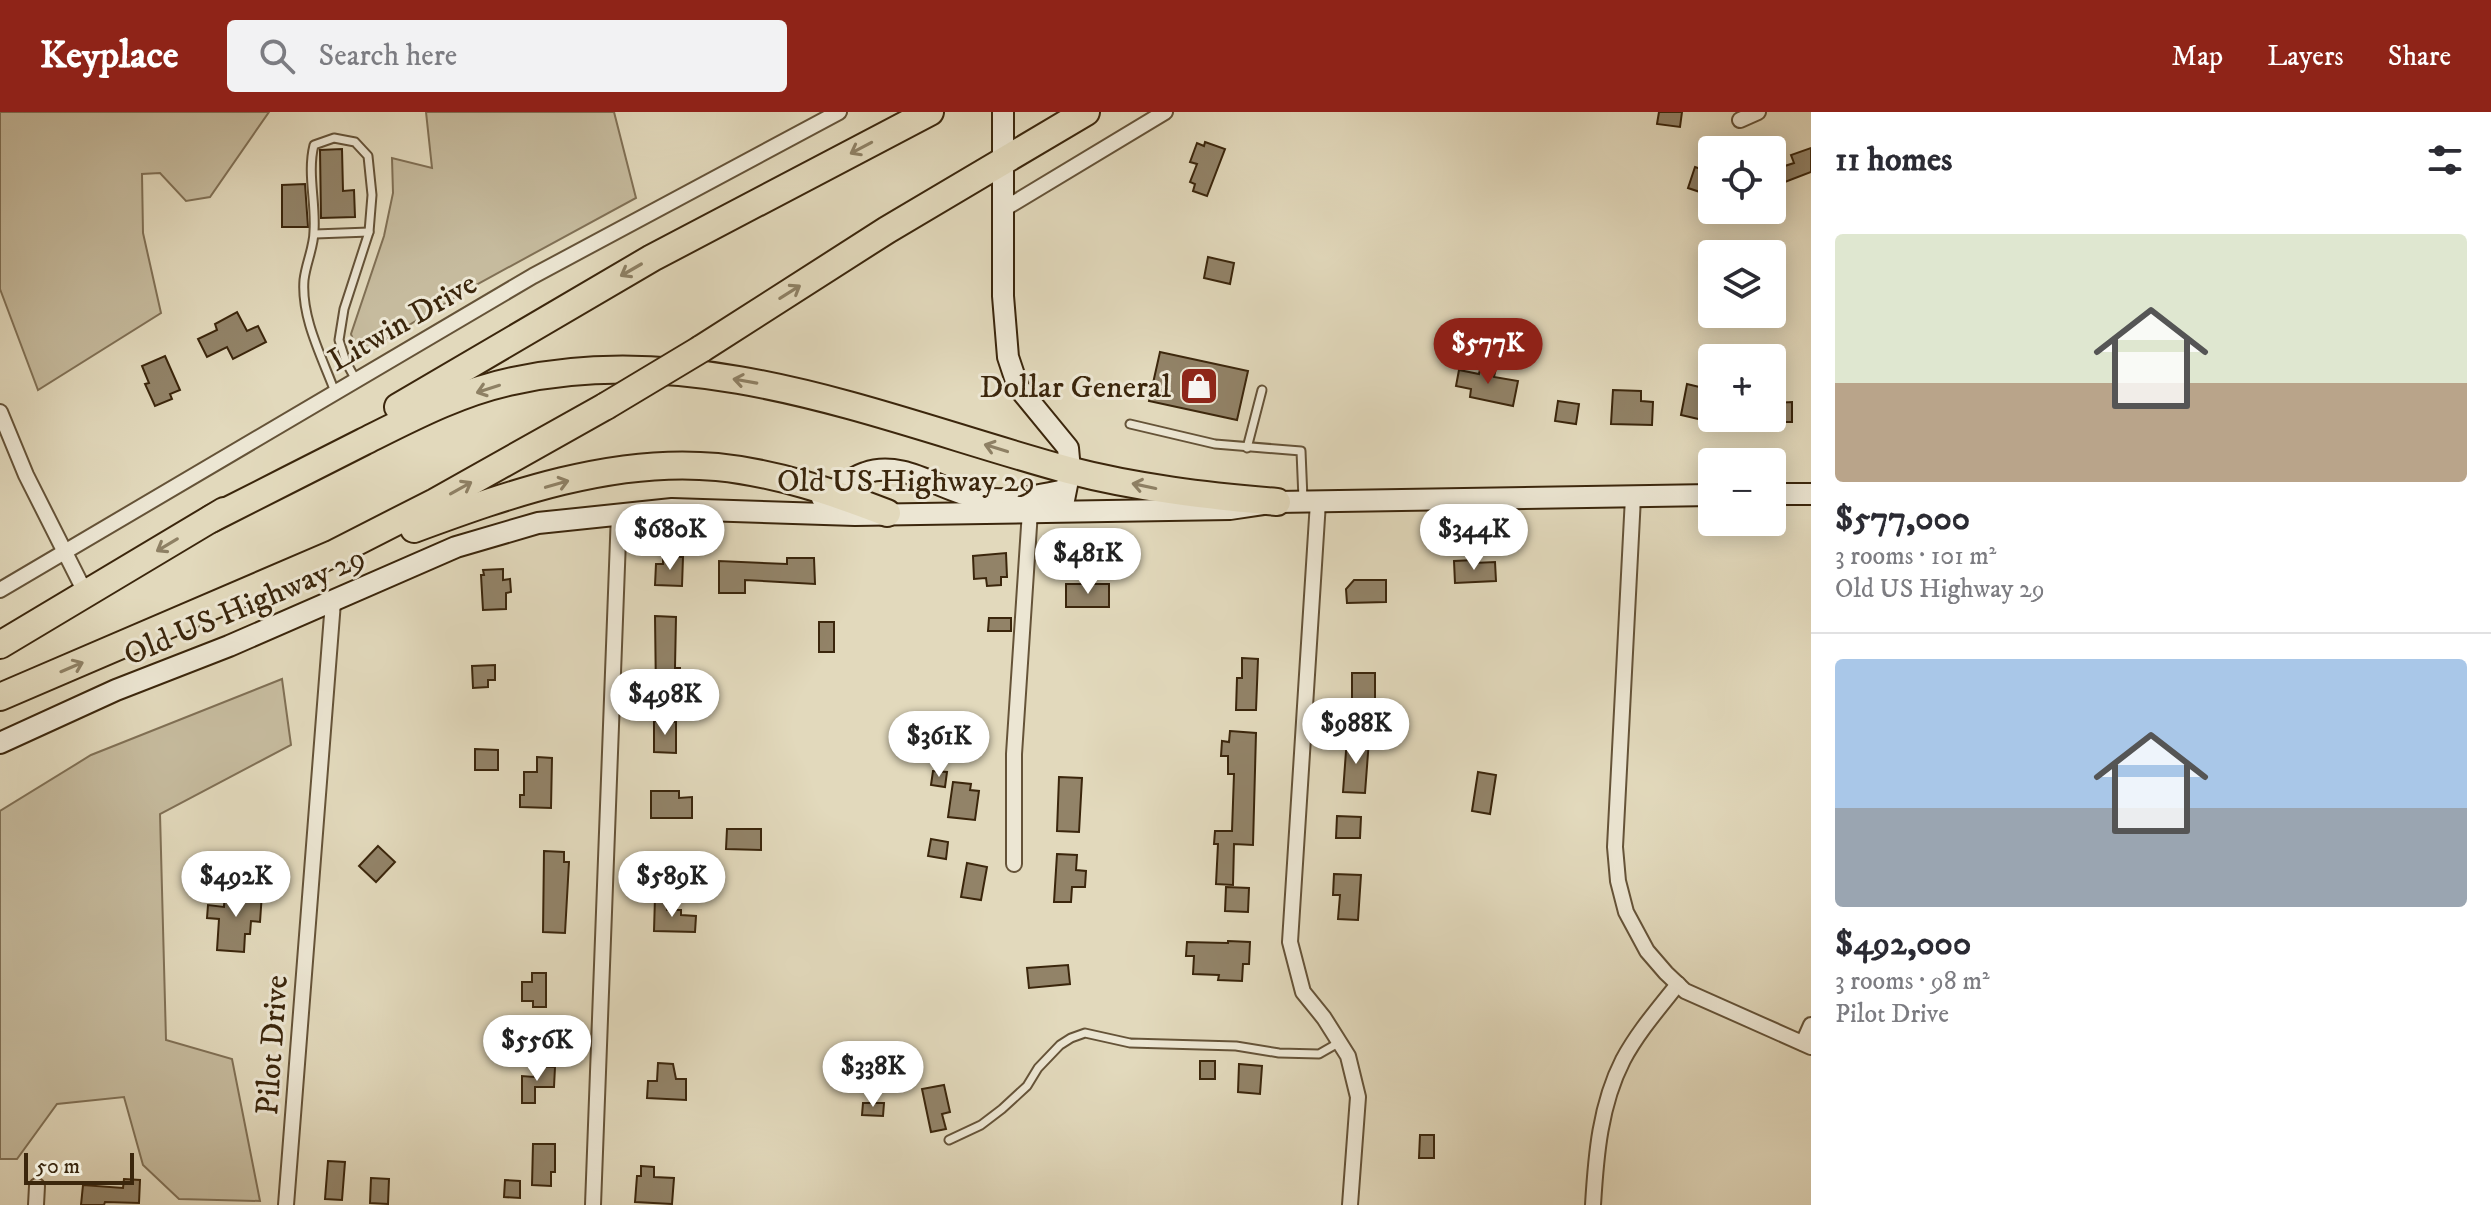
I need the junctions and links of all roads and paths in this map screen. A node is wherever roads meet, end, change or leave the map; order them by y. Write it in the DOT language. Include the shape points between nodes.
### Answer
graph roads {
  1 [pos="839,112"];
  2 [pos="930,112"];
  3 [pos="1003,112"];
  4 [pos="1086,112"];
  5 [pos="1165,112"];
  6 [pos="1758,112"];
  7 [pos="1740,120"];
  8 [pos="1004,160"];
  9 [pos="1004,209"];
  10 [pos="369,232"];
  11 [pos="315,234"];
  12 [pos="356,380"];
  13 [pos="1262,390"];
  14 [pos="335,392"];
  15 [pos="0,412"];
  16 [pos="1130,424"];
  17 [pos="1247,448"];
  18 [pos="1066,490"];
  19 [pos="833,492"];
  20 [pos="1786,494"];
  21 [pos="1811,494"];
  22 [pos="1698,495"];
  23 [pos="1633,497"];
  24 [pos="1299,502"];
  25 [pos="797,511"];
  26 [pos="1030,511"];
  27 [pos="619,513"];
  28 [pos="887,513"];
  29 [pos="211,519"];
  30 [pos="64,551"];
  31 [pos="0,590"];
  32 [pos="245,592"];
  33 [pos="86,594"];
  34 [pos="333,602"];
  35 [pos="0,645"];
  36 [pos="0,697"];
  37 [pos="0,743"];
  38 [pos="1014,864"];
  39 [pos="1678,984"];
  40 [pos="1811,1025"];
  41 [pos="1340,1042"];
  42 [pos="1807,1045"];
  43 [pos="949,1140"];
  44 [pos="37,1186"];
  45 [pos="36,1205"];
  46 [pos="286,1205"];
  47 [pos="593,1205"];
  48 [pos="1350,1205"];
  49 [pos="1593,1205"];
  1 -- 12 [label="street, Litwin Drive" via="533,276"];
  2 -- 29 [label="highway, one-way" via="652,258"];
  3 -- 8 [label="street"];
  4 -- 8 [label="highway"];
  5 -- 9 [label="street"];
  6 -- 7 [label="street"];
  8 -- 9 [label="street"];
  32 -- 8 [label="highway, one-way, bridge" via="435,502 606,406"];
  9 -- 18 [label="street" via="1008,357 1018,387 1068,448"];
  10 -- 11 [label="lane"];
  10 -- 11 [label="lane" via="368,156 355,142 334,138 314,145 310,162"];
  10 -- 12 [label="lane" via="339,340"];
  11 -- 14 [label="lane" via="304,302"];
  12 -- 14 [label="street, Litwin Drive"];
  13 -- 17 [label="lane"];
  14 -- 30 [label="street, Litwin Drive"];
  15 -- 30 [label="street"];
  16 -- 17 [label="lane"];
  17 -- 24 [label="lane" via="1301,451"];
  18 -- 19 [label="street" via="1022,499 986,499 888,470 863,473"];
  24 -- 18 [label="highway, one-way"];
  18 -- 24 [label="street, Old US Highway 29" via="1230,509"];
  18 -- 26 [label="street, Old US Highway 29"];
  18 -- 29 [label="highway, one-way" via="812,394 634,367 512,381 438,404"];
  19 -- 25 [label="street"];
  19 -- 28 [label="highway"];
  32 -- 19 [label="highway, one-way" via="466,510 588,475 650,466 717,467"];
  20 -- 21 [label="street"];
  22 -- 23 [label="street, Old US Highway 29"];
  23 -- 24 [label="street, Old US Highway 29"];
  23 -- 39 [label="street" via="1615,847 1618,881 1626,912 1647,951"];
  24 -- 41 [label="street" via="1290,942 1303,992"];
  25 -- 27 [label="street, Old US Highway 29"];
  25 -- 28 [label="street, Old US Highway 29"];
  26 -- 28 [label="street, Old US Highway 29"];
  26 -- 38 [label="street" via="1014,754"];
  27 -- 34 [label="street, Old US Highway 29" via="538,523 456,547"];
  27 -- 47 [label="street"];
  29 -- 33 [label="highway, one-way"];
  30 -- 31 [label="street, Litwin Drive"];
  30 -- 33 [label="street"];
  36 -- 32 [label="highway, one-way"];
  33 -- 35 [label="highway"];
  34 -- 37 [label="street, Old US Highway 29"];
  34 -- 46 [label="street, Pilot Drive"];
  39 -- 42 [label="street"];
  39 -- 49 [label="street" via="1623,1060 1605,1104"];
  40 -- 42 [label="street"];
  41 -- 43 [label="lane" via="1319,1054 1279,1053 1236,1046 1130,1043 1085,1033 1060,1045 1027,1086 981,1125"];
  41 -- 48 [label="street" via="1358,1097"];
  44 -- 45 [label="street"];
}
